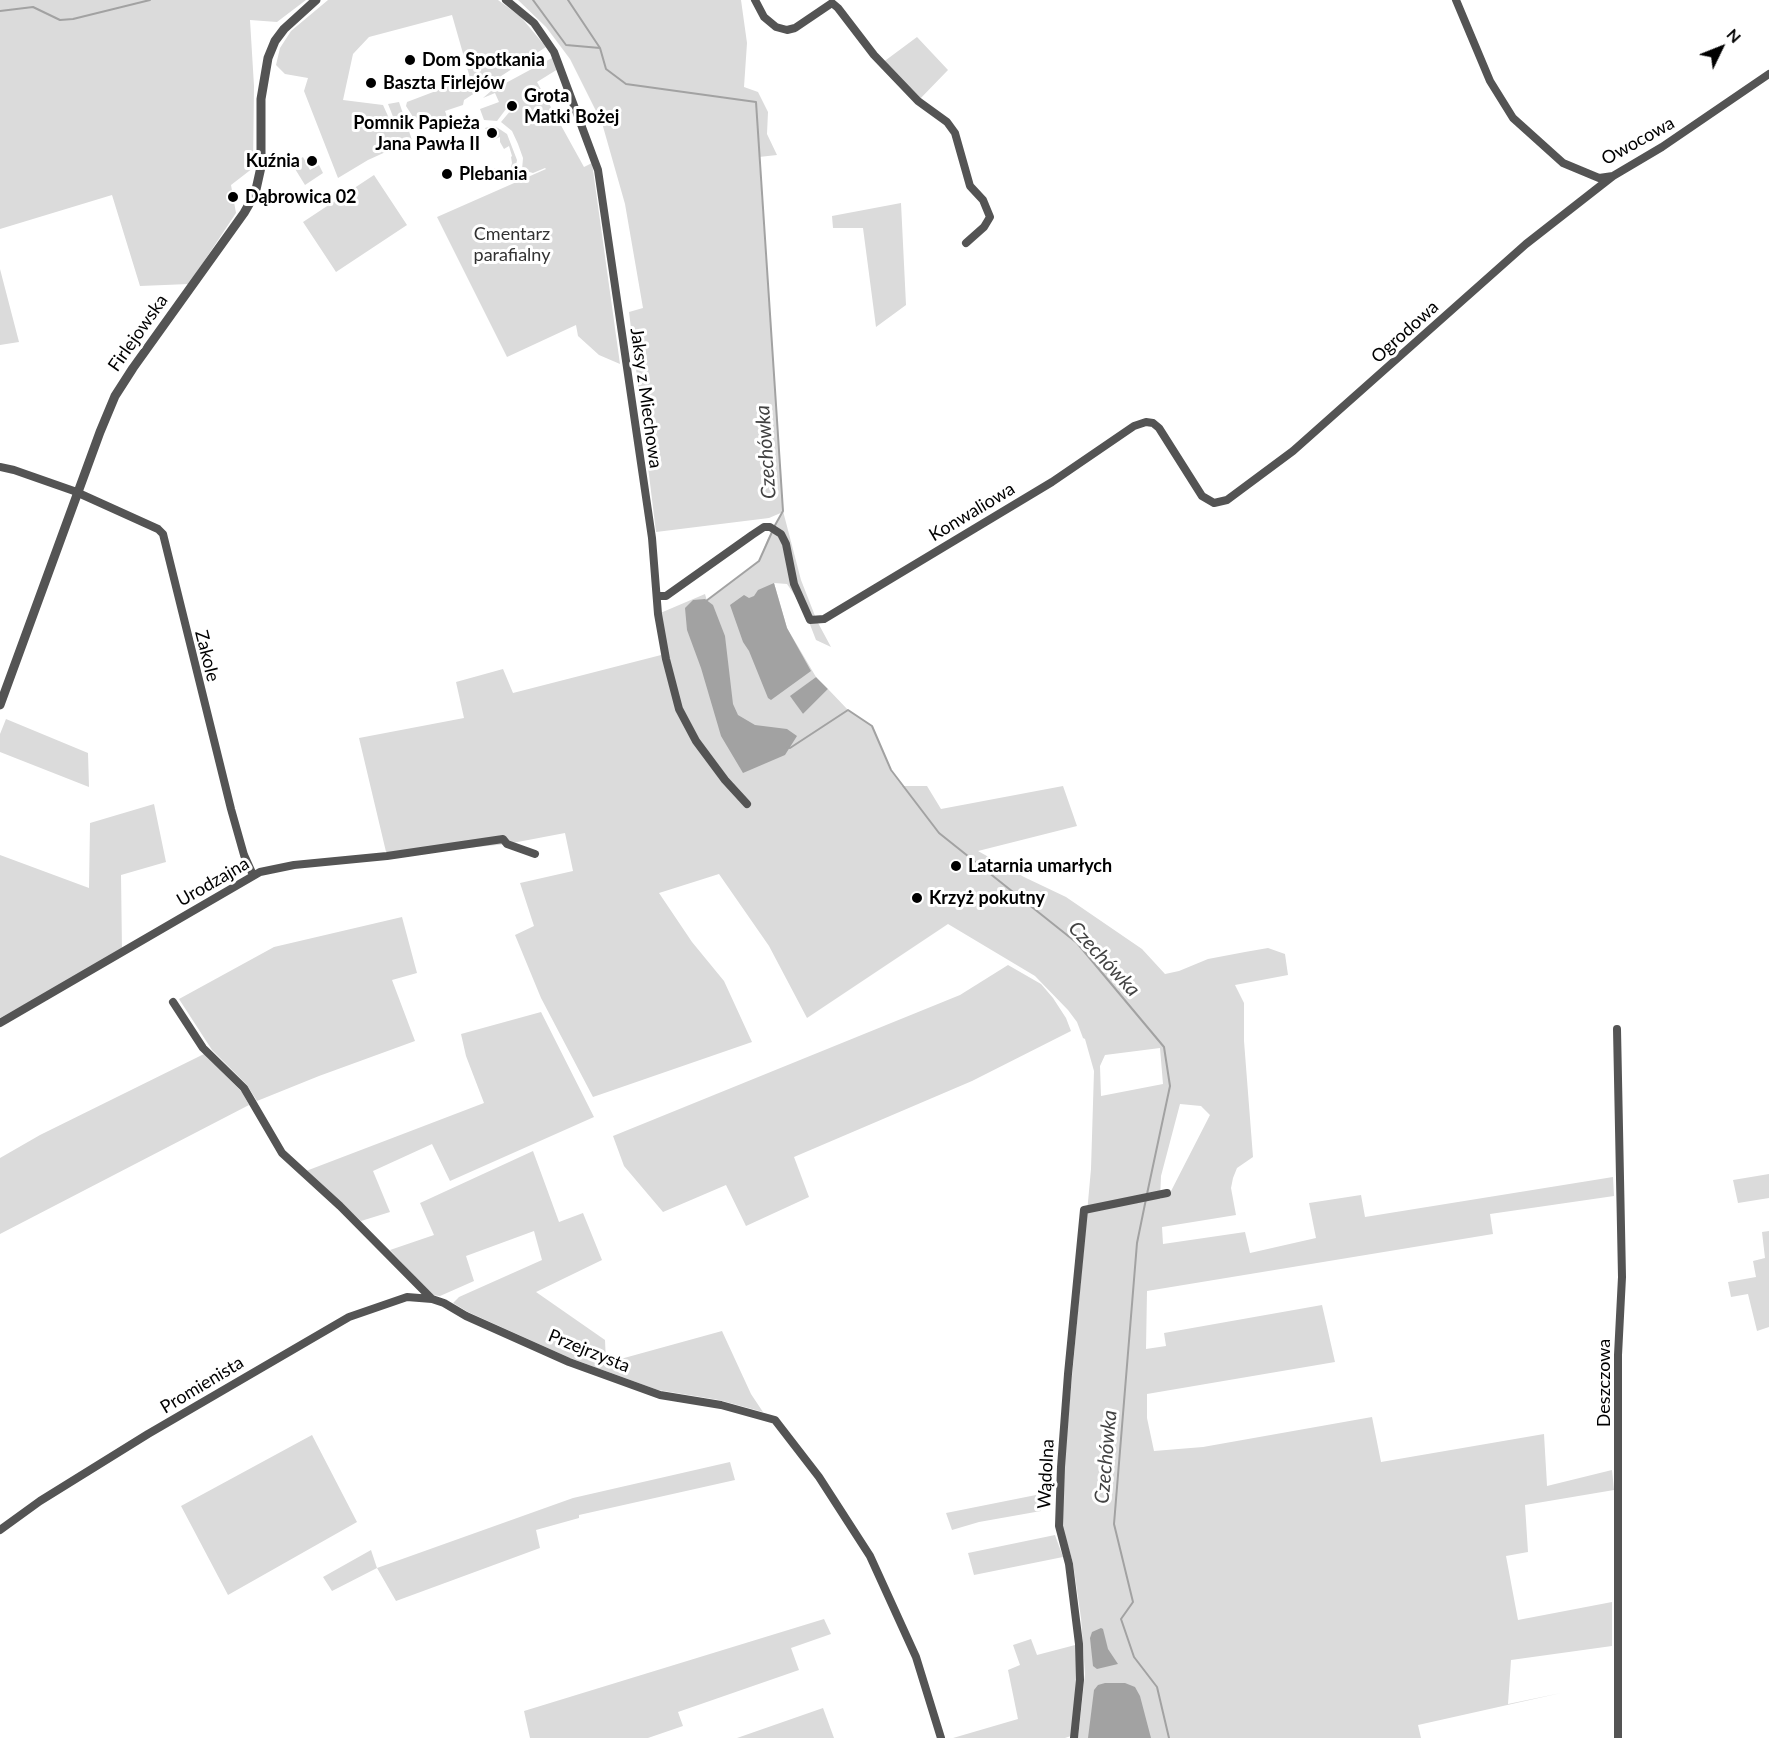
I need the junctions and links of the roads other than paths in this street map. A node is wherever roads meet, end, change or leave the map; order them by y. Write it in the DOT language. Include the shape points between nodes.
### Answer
graph roads {
  1 [pos="316,0"];
  2 [pos="506,0"];
  3 [pos="755,0"];
  4 [pos="1456,0"];
  5 [pos="1769,74"];
  6 [pos="1613,176"];
  7 [pos="966,243"];
  8 [pos="1146,422"];
  9 [pos="0,467"];
  10 [pos="77,493"];
  11 [pos="657,596"];
  12 [pos="0,705"];
  13 [pos="747,804"];
  14 [pos="535,854"];
  15 [pos="253,875"];
  16 [pos="173,1002"];
  17 [pos="0,1023"];
  18 [pos="1617,1029"];
  19 [pos="1167,1193"];
  20 [pos="432,1299"];
  21 [pos="0,1530"];
  22 [pos="941,1738"];
  23 [pos="1074,1738"];
  24 [pos="1618,1738"];
  1 -- 10 [label="street, Firlejowska" via="279,35 268,58 261,99 261,172 253,199 120,386"];
  2 -- 11 [label="street, Jaksy z Miechowa" via="534,23 554,52 598,170 652,538"];
  3 -- 7 [label="street" via="764,17 787,30 832,3 918,101 947,123 955,133 970,186 983,200 990,217"];
  4 -- 6 [label="street, Owocowa" via="1490,81 1513,118 1563,163 1599,178"];
  5 -- 6 [label="street, Owocowa"];
  6 -- 8 [label="street, Ogrodowa" via="1526,244 1293,451 1227,500 1214,503 1202,496 1159,428"];
  8 -- 11 [label="street, Konwaliowa" via="824,619 810,620 794,584 786,544 770,526 666,596"];
  9 -- 10 [label="street, Zakole"];
  10 -- 12 [label="street, Firlejowska"];
  10 -- 15 [label="street, Zakole" via="163,534 231,809"];
  11 -- 13 [label="street, Jaksy z Miechowa" via="666,659 679,709 706,756"];
  14 -- 15 [label="street, Urodzajna" via="502,839 294,865"];
  15 -- 17 [label="street, Urodzajna"];
  16 -- 20 [label="street, Przejrzysta" via="203,1048 244,1088 282,1153"];
  18 -- 24 [label="street, Deszczowa" via="1622,1277 1618,1355"];
  19 -- 23 [label="street, Wądolna" via="1084,1210 1068,1374 1059,1526 1069,1564 1079,1644"];
  20 -- 21 [label="street, Promienista" via="407,1298 349,1317 140,1439"];
  20 -- 22 [label="street, Przejrzysta" via="569,1362 660,1395 721,1405 776,1420 819,1477 875,1565 916,1657"];
}
